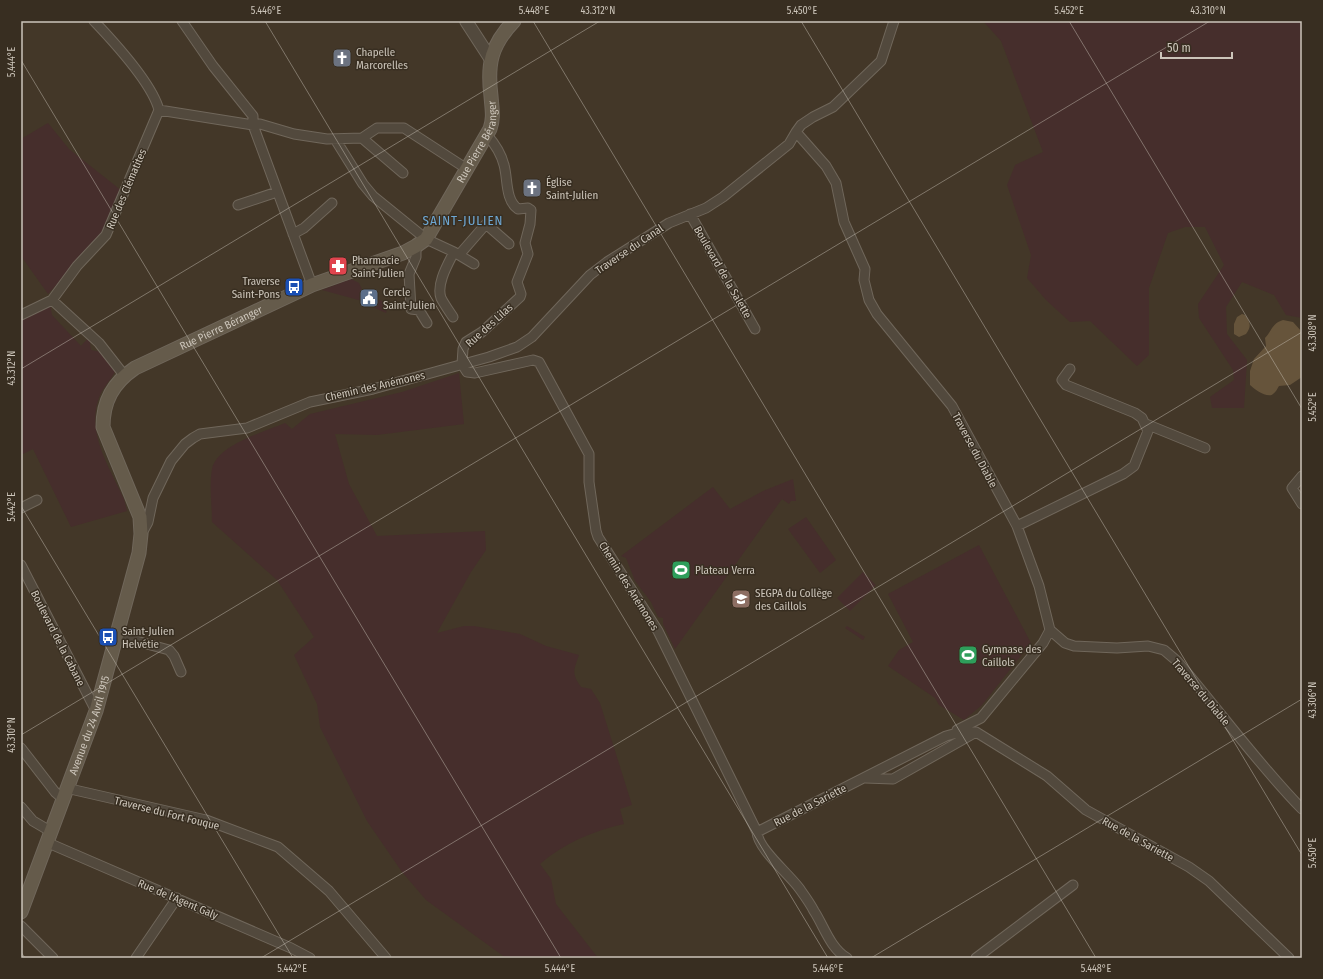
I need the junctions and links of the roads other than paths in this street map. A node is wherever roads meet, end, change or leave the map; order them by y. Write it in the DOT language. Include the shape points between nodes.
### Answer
graph roads {
  1 [pos="94,21"];
  2 [pos="182,21"];
  3 [pos="466,21"];
  4 [pos="514,21"];
  5 [pos="894,21"];
  6 [pos="490,58"];
  7 [pos="159,110"];
  8 [pos="253,125"];
  9 [pos="796,132"];
  10 [pos="487,135"];
  11 [pos="362,138"];
  12 [pos="335,140"];
  13 [pos="467,169"];
  14 [pos="404,173"];
  15 [pos="278,192"];
  16 [pos="332,203"];
  17 [pos="238,205"];
  18 [pos="690,214"];
  19 [pos="293,234"];
  20 [pos="421,243"];
  21 [pos="509,244"];
  22 [pos="456,253"];
  23 [pos="474,264"];
  24 [pos="312,285"];
  25 [pos="52,300"];
  26 [pos="21,316"];
  27 [pos="453,317"];
  28 [pos="427,323"];
  29 [pos="755,329"];
  30 [pos="462,364"];
  31 [pos="1070,369"];
  32 [pos="124,375"];
  33 [pos="1146,424"];
  34 [pos="1205,448"];
  35 [pos="1302,476"];
  36 [pos="36,500"];
  37 [pos="1302,504"];
  38 [pos="21,508"];
  39 [pos="1017,526"];
  40 [pos="141,534"];
  41 [pos="21,565"];
  42 [pos="1050,630"];
  43 [pos="118,636"];
  44 [pos="181,672"];
  45 [pos="96,711"];
  46 [pos="981,718"];
  47 [pos="976,732"];
  48 [pos="953,733"];
  49 [pos="21,748"];
  50 [pos="863,778"];
  51 [pos="64,793"];
  52 [pos="21,807"];
  53 [pos="1302,809"];
  54 [pos="757,832"];
  55 [pos="48,837"];
  56 [pos="1073,885"];
  57 [pos="177,898"];
  58 [pos="21,912"];
  59 [pos="21,926"];
  60 [pos="297,955"];
  61 [pos="53,958"];
  62 [pos="136,958"];
  63 [pos="310,958"];
  64 [pos="386,958"];
  65 [pos="847,958"];
  66 [pos="976,958"];
  67 [pos="1289,958"];
  1 -- 7 [label="street" via="119,46 150,91"];
  2 -- 8 [label="street" via="213,66 253,116"];
  3 -- 6 [label="street"];
  4 -- 6 [label="main road" via="494,47"];
  5 -- 9 [label="street" via="881,60 833,107 801,125"];
  6 -- 10 [label="main road, Rue Pierre Béranger" via="489,82 494,119"];
  7 -- 8 [label="street"];
  7 -- 25 [label="street, Rue des Clématites" via="106,235 77,266"];
  8 -- 12 [label="street" via="260,124 312,138"];
  8 -- 15 [label="street"];
  9 -- 18 [label="street, Traverse du Canal" via="790,144 743,182 706,208"];
  9 -- 39 [label="street, Traverse du Diable" via="826,166 836,183 844,222 865,269 864,280 874,310 952,406"];
  10 -- 13 [label="main road, Rue Pierre Béranger"];
  10 -- 30 [label="street, Rue des Lilas" via="497,146 505,165 510,199 515,207 531,210 525,243 528,254 517,282 520,297 482,332 466,342"];
  11 -- 12 [label="street"];
  11 -- 13 [label="street" via="376,128 404,128"];
  11 -- 14 [label="street"];
  12 -- 20 [label="street" via="367,190"];
  13 -- 20 [label="main road, Rue Pierre Béranger"];
  15 -- 17 [label="street"];
  15 -- 19 [label="street"];
  16 -- 19 [label="street" via="304,228"];
  18 -- 29 [label="street, Boulevard de la Salette"];
  18 -- 30 [label="street, Traverse du Canal" via="669,223 595,271 525,342 509,350"];
  19 -- 24 [label="street"];
  20 -- 22 [label="street"];
  20 -- 24 [label="main road, Rue Pierre Béranger" via="403,253"];
  20 -- 28 [label="street" via="409,274 411,309 419,310"];
  21 -- 22 [label="street" via="486,224"];
  22 -- 23 [label="street"];
  22 -- 27 [label="street" via="443,276 440,292"];
  24 -- 32 [label="main road, Rue Pierre Béranger"];
  25 -- 26 [label="street"];
  25 -- 32 [label="street" via="99,343"];
  30 -- 40 [label="street, Chemin des Anémones" via="373,389 310,402 247,428 200,434 192,438 171,461 155,493 148,522"];
  30 -- 54 [label="street, Chemin des Anémones" via="467,372 474,372 533,360 539,362 588,454 589,482 598,537 658,631"];
  31 -- 33 [label="street" via="1062,380 1066,385 1134,413"];
  32 -- 40 [label="main road, Rue Pierre Béranger" via="109,394 104,410 103,427 138,510"];
  33 -- 34 [label="street"];
  33 -- 39 [label="street" via="1148,431 1134,466 1123,474"];
  35 -- 37 [label="street" via="1292,488"];
  36 -- 38 [label="street"];
  39 -- 42 [label="street, Traverse du Diable" via="1039,586"];
  40 -- 43 [label="main road, Avenue du 24 Avril 1915" via="139,553"];
  41 -- 45 [label="street, Boulevard de la Cabane"];
  42 -- 46 [label="street" via="1044,643"];
  42 -- 53 [label="street, Traverse du Diable" via="1065,643 1074,646 1148,646 1164,650 1177,661 1244,745"];
  43 -- 44 [label="street" via="169,650"];
  43 -- 45 [label="main road, Avenue du 24 Avril 1915"];
  45 -- 51 [label="main road, Avenue du 24 Avril 1915"];
  46 -- 47 [label="street"];
  46 -- 48 [label="street"];
  47 -- 48 [label="street, Rue de la Sariette"];
  47 -- 50 [label="street, Rue de la Sariette" via="893,779"];
  47 -- 67 [label="street, Rue de la Sariette" via="1047,776 1086,810 1189,867 1209,881"];
  48 -- 50 [label="street, Rue de la Sariette"];
  49 -- 51 [label="street" via="56,792"];
  50 -- 54 [label="street, Rue de la Sariette"];
  51 -- 55 [label="main road, Avenue du 24 Avril 1915"];
  51 -- 64 [label="street, Traverse du Fort Fouque" via="206,820 272,844 329,891"];
  52 -- 55 [label="street, Rue de l'Agent Galy"];
  54 -- 65 [label="street, Chemin des Anémones" via="764,851 798,887 827,935 841,955"];
  55 -- 57 [label="street, Rue de l'Agent Galy"];
  55 -- 58 [label="main road, Avenue du 24 Avril 1915"];
  56 -- 66 [label="street"];
  57 -- 60 [label="street, Rue de l'Agent Galy"];
  57 -- 62 [label="street"];
  59 -- 61 [label="street"];
  60 -- 63 [label="street, Rue de l'Agent Galy"];
}
